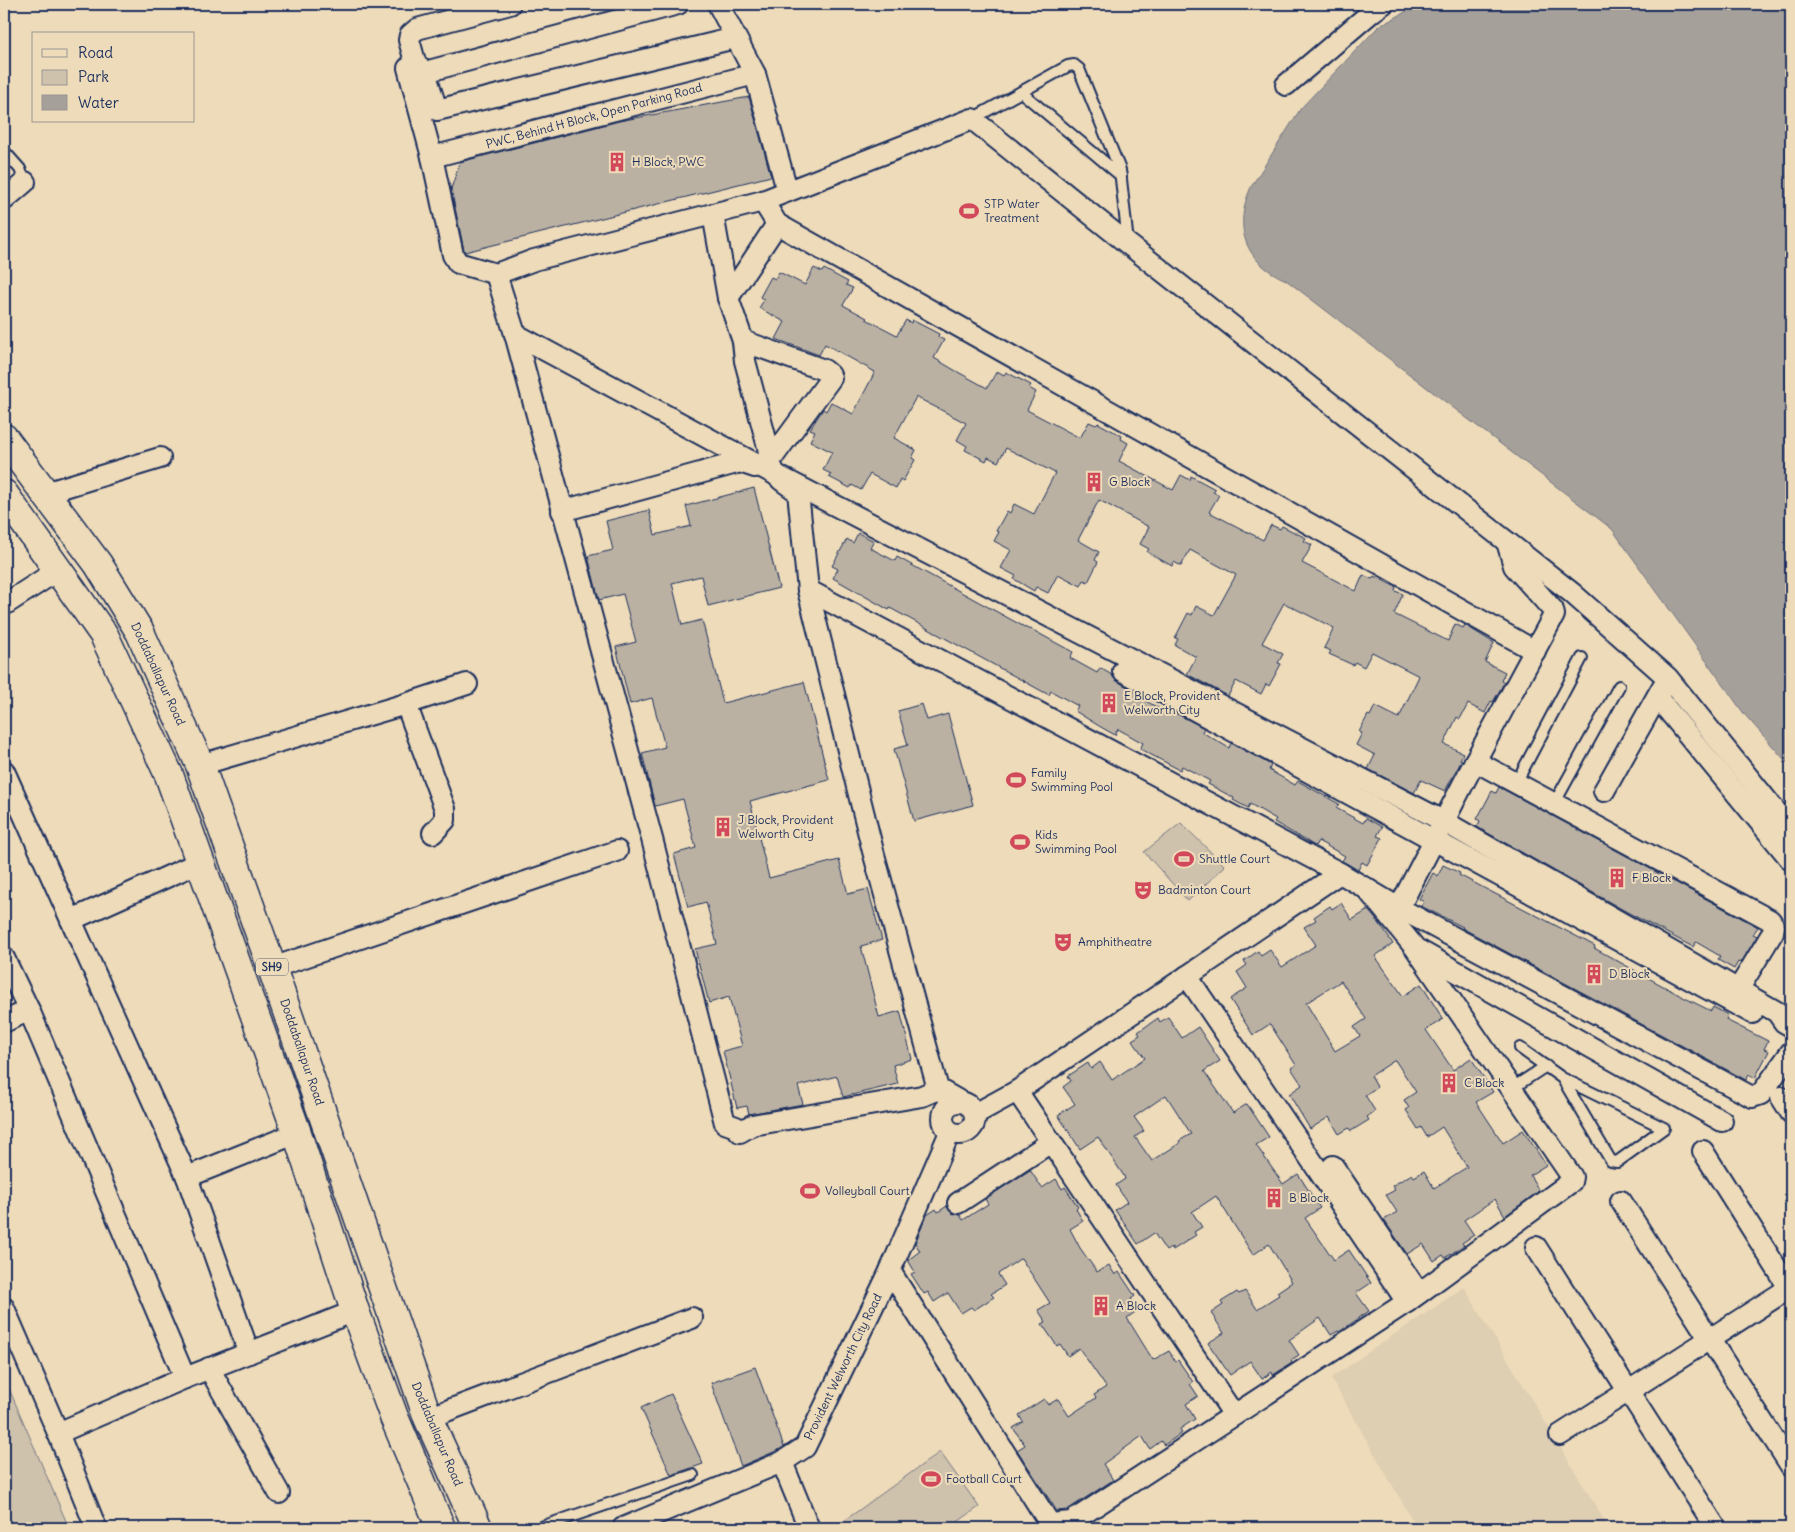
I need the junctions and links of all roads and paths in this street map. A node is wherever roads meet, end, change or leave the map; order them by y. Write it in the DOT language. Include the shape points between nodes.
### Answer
graph roads {
  1 [pos="510,4"];
  2 [pos="678,4"];
  3 [pos="718,4"];
  4 [pos="1384,4"];
  5 [pos="735,38"];
  6 [pos="421,68"];
  7 [pos="755,74"];
  8 [pos="1286,85"];
  9 [pos="1021,92"];
  10 [pos="972,118"];
  11 [pos="4,151"];
  12 [pos="432,157"];
  13 [pos="1122,177"];
  14 [pos="25,182"];
  15 [pos="787,190"];
  16 [pos="4,200"];
  17 [pos="763,201"];
  18 [pos="713,214"];
  19 [pos="777,224"];
  20 [pos="1128,244"];
  21 [pos="496,274"];
  22 [pos="728,298"];
  23 [pos="515,334"];
  24 [pos="743,341"];
  25 [pos="4,438"];
  26 [pos="160,458"];
  27 [pos="770,468"];
  28 [pos="798,492"];
  29 [pos="45,493"];
  30 [pos="4,494"];
  31 [pos="562,511"];
  32 [pos="1507,542"];
  33 [pos="58,570"];
  34 [pos="808,590"];
  35 [pos="4,605"];
  36 [pos="1535,651"];
  37 [pos="1582,658"];
  38 [pos="1668,678"];
  39 [pos="467,684"];
  40 [pos="1619,686"];
  41 [pos="1657,697"];
  42 [pos="406,704"];
  43 [pos="1475,760"];
  44 [pos="200,764"];
  45 [pos="4,771"];
  46 [pos="1516,783"];
  47 [pos="1604,791"];
  48 [pos="1554,804"];
  49 [pos="1443,822"];
  50 [pos="1791,830"];
  51 [pos="433,833"];
  52 [pos="1433,840"];
  53 [pos="617,851"];
  54 [pos="1791,860"];
  55 [pos="200,862"];
  56 [pos="1340,873"];
  57 [pos="1366,888"];
  58 [pos="1399,908"];
  59 [pos="71,920"];
  60 [pos="1416,948"];
  61 [pos="4,958"];
  62 [pos="272,968"];
  63 [pos="1192,972"];
  64 [pos="1738,990"];
  65 [pos="29,1010"];
  66 [pos="4,1022"];
  67 [pos="1788,1024"];
  68 [pos="1520,1048"];
  69 [pos="1791,1052"];
  70 [pos="1546,1066"];
  71 [pos="1562,1078"];
  72 [pos="1022,1087"];
  73 [pos="938,1090"];
  74 [pos="1511,1090"];
  75 [pos="968,1108"];
  76 [pos="1722,1121"];
  77 [pos="950,1132"];
  78 [pos="297,1133"];
  79 [pos="1051,1142"];
  80 [pos="1703,1151"];
  81 [pos="187,1177"];
  82 [pos="1621,1201"];
  83 [pos="958,1203"];
  84 [pos="1536,1247"];
  85 [pos="890,1271"];
  86 [pos="1791,1289"];
  87 [pos="1413,1297"];
  88 [pos="4,1308"];
  89 [pos="355,1310"];
  90 [pos="692,1318"];
  91 [pos="1710,1339"];
  92 [pos="249,1353"];
  93 [pos="209,1368"];
  94 [pos="185,1378"];
  95 [pos="1628,1391"];
  96 [pos="1239,1412"];
  97 [pos="428,1418"];
  98 [pos="58,1433"];
  99 [pos="1560,1434"];
  100 [pos="782,1462"];
  101 [pos="1791,1466"];
  102 [pos="693,1475"];
  103 [pos="280,1492"];
  104 [pos="96,1528"];
  105 [pos="440,1528"];
  106 [pos="478,1528"];
  107 [pos="538,1528"];
  108 [pos="623,1528"];
  109 [pos="809,1528"];
  110 [pos="1716,1528"];
  1 -- 6 [label="street" via="417,29 409,40"];
  2 -- 6 [label="street"];
  3 -- 5 [label="street"];
  4 -- 8 [label="street"];
  5 -- 6 [label="street" via="437,110"];
  5 -- 7 [label="street"];
  6 -- 12 [label="street" via="408,68"];
  7 -- 12 [label="street, PWC, Behind H Block, Open Parking Road"];
  7 -- 15 [label="street"];
  9 -- 10 [label="lane"];
  9 -- 13 [label="lane"];
  9 -- 13 [label="lane" via="1074,64 1079,69"];
  10 -- 15 [label="street"];
  10 -- 20 [label="street"];
  11 -- 14 [label="lane" via="20,169"];
  12 -- 21 [label="street" via="458,263"];
  13 -- 20 [label="lane"];
  14 -- 16 [label="street"];
  15 -- 17 [label="street"];
  17 -- 18 [label="street"];
  17 -- 19 [label="street"];
  18 -- 21 [label="street" via="534,260"];
  18 -- 22 [label="street"];
  19 -- 22 [label="street"];
  19 -- 36 [label="street"];
  20 -- 32 [label="street"];
  21 -- 23 [label="street"];
  22 -- 24 [label="street"];
  23 -- 27 [label="street"];
  23 -- 31 [label="street"];
  24 -- 27 [label="street"];
  24 -- 27 [label="street" via="824,370 831,378"];
  25 -- 29 [label="main road, Doddaballapur Road / SH9"];
  26 -- 29 [label="street"];
  27 -- 28 [label="street"];
  27 -- 31 [label="street" via="740,462"];
  27 -- 49 [label="street"];
  28 -- 34 [label="street"];
  28 -- 52 [label="street"];
  29 -- 44 [label="main road, Doddaballapur Road / SH9" via="98,564 140,632"];
  30 -- 33 [label="main road, SH9"];
  31 -- 73 [label="street" via="652,839 725,1123 740,1132 752,1125 922,1096"];
  32 -- 36 [label="street" via="1512,563 1554,612"];
  32 -- 38 [label="street" via="1572,593"];
  33 -- 35 [label="street"];
  33 -- 55 [label="main road, SH9" via="104,634 169,775"];
  34 -- 56 [label="street"];
  34 -- 73 [label="street" via="873,851"];
  36 -- 43 [label="street"];
  37 -- 46 [label="lane"];
  38 -- 41 [label="street"];
  38 -- 50 [label="street"];
  39 -- 42 [label="street"];
  40 -- 48 [label="lane"];
  41 -- 47 [label="street"];
  41 -- 54 [label="street"];
  42 -- 44 [label="street"];
  42 -- 51 [label="street" via="445,809 445,820"];
  43 -- 46 [label="street"];
  43 -- 49 [label="street"];
  44 -- 62 [label="main road, Doddaballapur Road / SH9"];
  45 -- 59 [label="street"];
  46 -- 48 [label="street"];
  48 -- 64 [label="street" via="1770,920 1773,932"];
  49 -- 52 [label="street"];
  49 -- 64 [label="street"];
  52 -- 58 [label="street"];
  52 -- 67 [label="street" via="1771,1023"];
  53 -- 62 [label="street"];
  55 -- 59 [label="street"];
  55 -- 78 [label="main road, SH9"];
  56 -- 57 [label="street"];
  56 -- 63 [label="street"];
  57 -- 58 [label="street"];
  57 -- 60 [label="street"];
  58 -- 69 [label="street" via="1752,1097 1760,1094"];
  59 -- 81 [label="street"];
  60 -- 74 [label="street"];
  60 -- 76 [label="street"];
  61 -- 65 [label="street"];
  62 -- 97 [label="main road, Doddaballapur Road / SH9"];
  63 -- 72 [label="street"];
  63 -- 87 [label="street"];
  64 -- 67 [label="street" via="1777,1012"];
  65 -- 66 [label="street"];
  65 -- 94 [label="street"];
  68 -- 70 [label="lane"];
  70 -- 71 [label="lane"];
  70 -- 74 [label="lane"];
  71 -- 71 [label="lane" via="1613,1103 1664,1128 1617,1162 1611,1161"];
  72 -- 75 [label="street"];
  72 -- 79 [label="street"];
  72 -- 96 [label="street"];
  73 -- 75 [label="street"];
  74 -- 87 [label="street" via="1572,1177 1571,1182"];
  75 -- 77 [label="street" via="975,1120 969,1131 963,1134"];
  75 -- 77 [label="street" via="955,1102 944,1110 942,1122"];
  77 -- 85 [label="street, Provident Welworth City Road"];
  78 -- 81 [label="street"];
  78 -- 89 [label="main road, SH9"];
  79 -- 83 [label="street"];
  79 -- 96 [label="street"];
  80 -- 86 [label="street"];
  81 -- 92 [label="street"];
  82 -- 91 [label="street"];
  84 -- 95 [label="street"];
  85 -- 96 [label="street" via="1050,1524 1071,1522"];
  85 -- 100 [label="street, Provident Welworth City Road" via="805,1447"];
  86 -- 91 [label="street"];
  87 -- 96 [label="street"];
  88 -- 98 [label="street"];
  89 -- 92 [label="street"];
  89 -- 105 [label="main road, SH9" via="396,1424"];
  90 -- 97 [label="street"];
  91 -- 95 [label="street"];
  91 -- 101 [label="street"];
  92 -- 93 [label="street"];
  93 -- 94 [label="street"];
  93 -- 103 [label="street"];
  94 -- 98 [label="street"];
  95 -- 99 [label="street"];
  95 -- 110 [label="street"];
  97 -- 106 [label="main road, Doddaballapur Road / SH9"];
  98 -- 104 [label="street"];
  100 -- 108 [label="street, Provident Welworth City Road"];
  100 -- 109 [label="street"];
  102 -- 107 [label="lane"];
}
